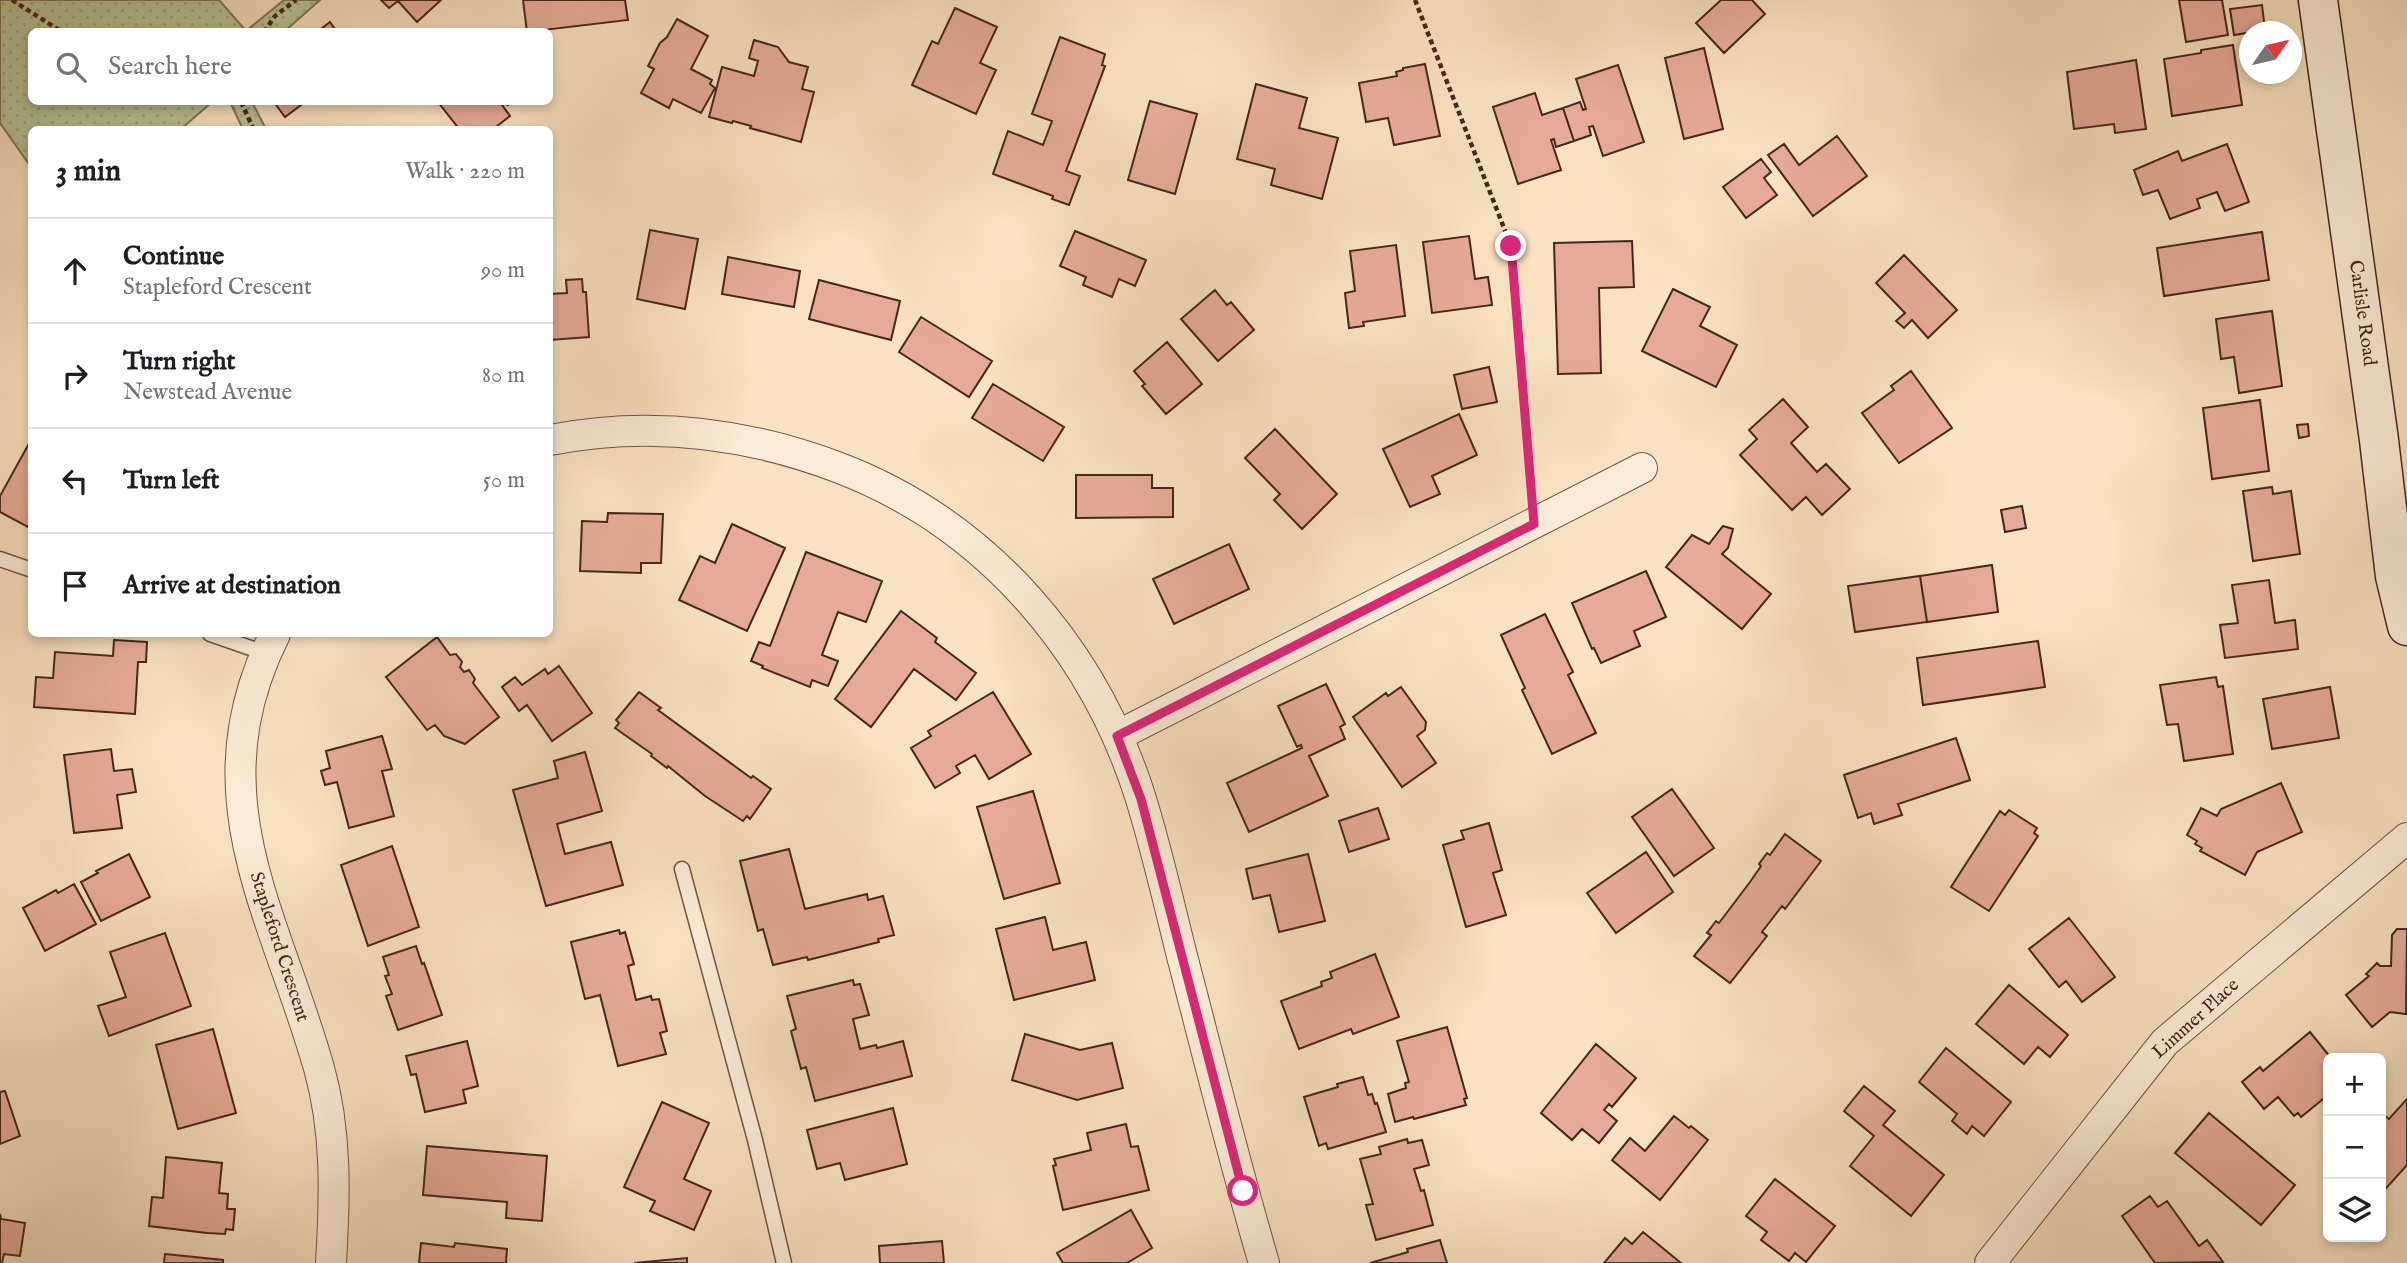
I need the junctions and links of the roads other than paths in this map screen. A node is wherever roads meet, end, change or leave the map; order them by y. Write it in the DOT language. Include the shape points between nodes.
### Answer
graph roads {
  1 [pos="2318,0"];
  2 [pos="553,439"];
  3 [pos="1642,468"];
  4 [pos="0,559"];
  5 [pos="28,569"];
  6 [pos="2407,626"];
  7 [pos="230,637"];
  8 [pos="270,643"];
  9 [pos="1117,736"];
  10 [pos="2407,838"];
  11 [pos="682,869"];
  12 [pos="331,1263"];
  13 [pos="784,1263"];
  14 [pos="1264,1263"];
  15 [pos="1990,1263"];
  1 -- 6 [label="main road, Carlisle Road" via="2395,576"];
  2 -- 9 [label="street" via="648,429 723,435 796,452 858,475 975,547 1028,597 1075,658"];
  3 -- 9 [label="street"];
  4 -- 5 [label="lane"];
  7 -- 8 [label="lane"];
  8 -- 12 [label="street, Stapleford Crescent" via="244,730 239,776 242,822 254,877 319,1068 331,1122 335,1171"];
  9 -- 14 [label="street" via="1141,799"];
  10 -- 15 [label="street, Limmer Place" via="2165,1042"];
  11 -- 13 [label="lane"];
}
